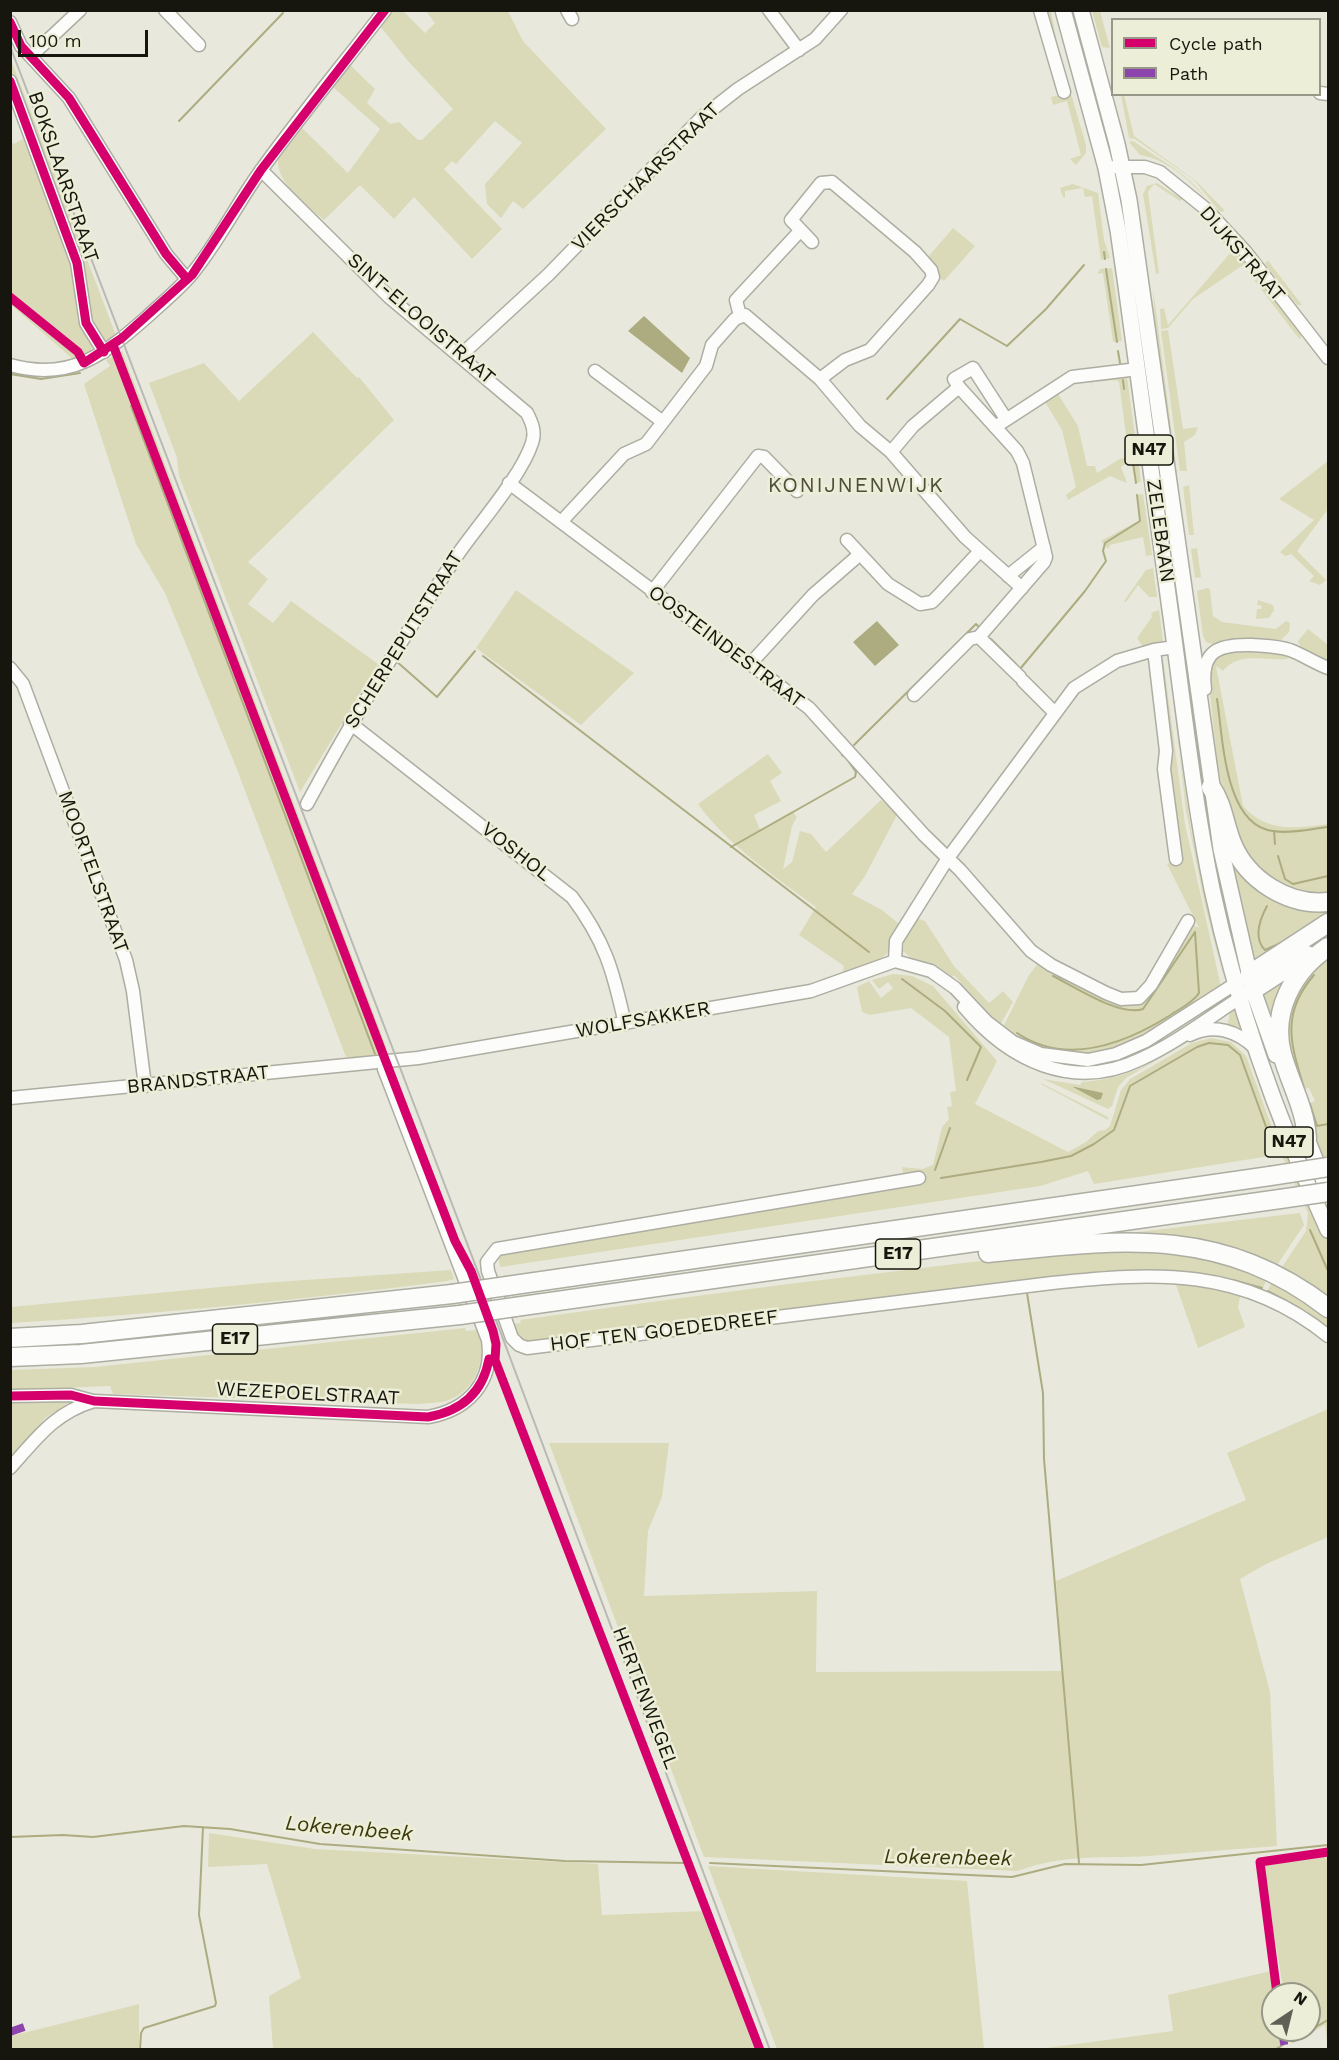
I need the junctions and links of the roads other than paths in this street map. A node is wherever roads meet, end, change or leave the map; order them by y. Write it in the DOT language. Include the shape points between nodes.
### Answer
graph roads {
  1 [pos="80,10"];
  2 [pos="165,10"];
  3 [pos="385,10"];
  4 [pos="769,10"];
  5 [pos="841,10"];
  6 [pos="1040,10"];
  7 [pos="1063,10"];
  8 [pos="1082,10"];
  9 [pos="10,22"];
  10 [pos="199,45"];
  11 [pos="799,50"];
  12 [pos="31,56"];
  13 [pos="10,81"];
  14 [pos="1064,92"];
  15 [pos="1123,166"];
  16 [pos="1106,168"];
  17 [pos="261,170"];
  18 [pos="800,231"];
  19 [pos="812,242"];
  20 [pos="187,279"];
  21 [pos="740,316"];
  22 [pos="109,348"];
  23 [pos="460,356"];
  24 [pos="1329,358"];
  25 [pos="10,365"];
  26 [pos="1138,369"];
  27 [pos="595,370"];
  28 [pos="820,379"];
  29 [pos="959,387"];
  30 [pos="1006,419"];
  31 [pos="663,422"];
  32 [pos="995,427"];
  33 [pos="891,452"];
  34 [pos="509,483"];
  35 [pos="798,491"];
  36 [pos="561,522"];
  37 [pos="847,540"];
  38 [pos="1044,547"];
  39 [pos="979,552"];
  40 [pos="859,555"];
  41 [pos="1008,576"];
  42 [pos="1022,588"];
  43 [pos="652,592"];
  44 [pos="979,637"];
  45 [pos="1175,647"];
  46 [pos="1154,650"];
  47 [pos="751,663"];
  48 [pos="10,668"];
  49 [pos="1329,668"];
  50 [pos="914,695"];
  51 [pos="1055,713"];
  52 [pos="350,723"];
  53 [pos="1216,793"];
  54 [pos="308,804"];
  55 [pos="948,858"];
  56 [pos="1176,859"];
  57 [pos="1329,902"];
  58 [pos="1188,921"];
  59 [pos="1329,923"];
  60 [pos="1329,940"];
  61 [pos="1329,947"];
  62 [pos="895,961"];
  63 [pos="941,978"];
  64 [pos="1245,986"];
  65 [pos="625,1024"];
  66 [pos="1257,1051"];
  67 [pos="385,1061"];
  68 [pos="1117,1069"];
  69 [pos="146,1086"];
  70 [pos="10,1098"];
  71 [pos="1307,1138"];
  72 [pos="1329,1167"];
  73 [pos="919,1178"];
  74 [pos="1329,1191"];
  75 [pos="1329,1230"];
  76 [pos="897,1254"];
  77 [pos="1329,1308"];
  78 [pos="1329,1336"];
  79 [pos="10,1338"];
  80 [pos="10,1357"];
  81 [pos="10,1396"];
  82 [pos="94,1401"];
  83 [pos="10,1468"];
  1 -- 12 [label="street"];
  2 -- 10 [label="street"];
  3 -- 17 [label="street"];
  4 -- 11 [label="street"];
  5 -- 11 [label="street, VIERSCHAARSTRAAT" via="815,39"];
  6 -- 14 [label="street"];
  7 -- 16 [label="main road, ZELEBAAN / N47"];
  8 -- 15 [label="main road, ZELEBAAN / N47"];
  9 -- 12 [label="street, BOKSLAARSTRAAT" via="20,45"];
  11 -- 23 [label="street, VIERSCHAARSTRAAT" via="701,118 548,275"];
  12 -- 20 [label="street, BOKSLAARSTRAAT" via="69,98 166,254"];
  13 -- 22 [label="street, BOKSLAARSTRAAT" via="77,263 86,323"];
  15 -- 16 [label="street, DIJKSTRAAT"];
  15 -- 24 [label="street, DIJKSTRAAT" via="1160,172 1206,209 1245,251"];
  15 -- 53 [label="main road, ZELEBAAN / N47"];
  16 -- 26 [label="main road, ZELEBAAN / N47"];
  17 -- 20 [label="street"];
  17 -- 23 [label="street, SINT-ELOOISTRAAT" via="389,297"];
  18 -- 19 [label="street"];
  18 -- 21 [label="street" via="736,300"];
  18 -- 28 [label="street" via="791,220 793,216 821,183 832,182 915,252 933,277 870,350 845,360"];
  20 -- 22 [label="street"];
  21 -- 28 [label="street" via="751,319"];
  21 -- 31 [label="street" via="712,345 706,366"];
  22 -- 25 [label="street" via="88,362 60,369 33,371"];
  23 -- 34 [label="street, SINT-ELOOISTRAAT" via="527,413 531,422 532,444"];
  26 -- 30 [label="street" via="1072,377"];
  26 -- 45 [label="main road, ZELEBAAN / N47"];
  27 -- 31 [label="street"];
  28 -- 33 [label="street" via="860,426"];
  29 -- 30 [label="street" via="954,378 973,368"];
  29 -- 32 [label="street"];
  29 -- 33 [label="street" via="913,426"];
  30 -- 32 [label="street"];
  31 -- 36 [label="street" via="646,444 624,454"];
  32 -- 38 [label="street" via="1023,463"];
  33 -- 39 [label="street"];
  34 -- 36 [label="street, OOSTEINDESTRAAT"];
  34 -- 52 [label="street, SCHERPEPUTSTRAAT" via="407,630"];
  35 -- 43 [label="street" via="764,457 758,456"];
  36 -- 43 [label="street, OOSTEINDESTRAAT"];
  37 -- 40 [label="street"];
  38 -- 41 [label="street"];
  38 -- 42 [label="street" via="1044,562"];
  39 -- 40 [label="street" via="932,602 920,604 888,584"];
  39 -- 41 [label="street"];
  40 -- 47 [label="street" via="813,596"];
  41 -- 42 [label="street"];
  42 -- 44 [label="street"];
  43 -- 47 [label="street, OOSTEINDESTRAAT"];
  44 -- 50 [label="street" via="970,639"];
  44 -- 51 [label="street"];
  45 -- 46 [label="street"];
  45 -- 64 [label="main road, ZELEBAAN / N47" via="1206,858"];
  46 -- 51 [label="street" via="1117,661 1093,675 1074,688"];
  46 -- 56 [label="street"];
  47 -- 55 [label="street, OOSTEINDESTRAAT" via="809,708"];
  48 -- 69 [label="street, MOORTELSTRAAT" via="23,684 126,960 134,991"];
  49 -- 53 [label="street" via="1275,647 1223,646 1209,657 1204,682"];
  51 -- 55 [label="street"];
  52 -- 54 [label="street, SCHERPEPUTSTRAAT"];
  52 -- 65 [label="street, VOSHOL" via="572,897 593,925 611,963"];
  53 -- 57 [label="highway" via="1232,844 1253,875 1294,898"];
  53 -- 64 [label="main road, ZELEBAAN / N47" via="1221,849"];
  55 -- 58 [label="street, OOSTEINDESTRAAT" via="1031,951 1071,976 1121,999 1138,998 1151,985"];
  55 -- 62 [label="street" via="896,941"];
  59 -- 64 [label="highway"];
  60 -- 64 [label="highway"];
  61 -- 71 [label="highway" via="1309,962 1293,982 1280,1018 1282,1051 1305,1118"];
  62 -- 63 [label="street" via="924,968"];
  62 -- 65 [label="street, WOLFSAKKER" via="820,989"];
  63 -- 64 [label="street" via="1013,1042 1041,1054 1088,1060 1133,1048"];
  63 -- 68 [label="street" via="981,1028 1009,1050 1036,1063 1071,1072"];
  64 -- 66 [label="main road, N47"];
  64 -- 68 [label="street" via="1166,1046"];
  64 -- 71 [label="main road, N47"];
  65 -- 67 [label="street, WOLFSAKKER"];
  66 -- 68 [label="street" via="1231,1032 1206,1029 1189,1035 1146,1063"];
  66 -- 75 [label="main road, N47" via="1288,1139"];
  67 -- 69 [label="street, BRANDSTRAAT"];
  67 -- 82 [label="street, WEZEPOELSTRAAT" via="384,1069 485,1329 489,1354 483,1382 469,1400 455,1410 429,1418"];
  69 -- 70 [label="street, BRANDSTRAAT"];
  71 -- 74 [label="main road, N47"];
  72 -- 79 [label="highway, E17, bridge" via="452,1294 82,1334"];
  73 -- 78 [label="street, HOF TEN GOEDEDREEF" via="497,1249 487,1262 488,1271 512,1338 527,1348 1052,1283 1129,1278 1203,1280 1249,1289 1286,1306"];
  74 -- 76 [label="highway, E17, bridge"];
  76 -- 77 [label="highway" via="933,1258 1113,1242 1181,1245 1261,1266"];
  76 -- 80 [label="highway, E17, bridge" via="460,1315 81,1354"];
  81 -- 82 [label="street" via="71,1395"];
  82 -- 83 [label="street, WEZEPOELSTRAAT" via="73,1407 52,1421"];
}
